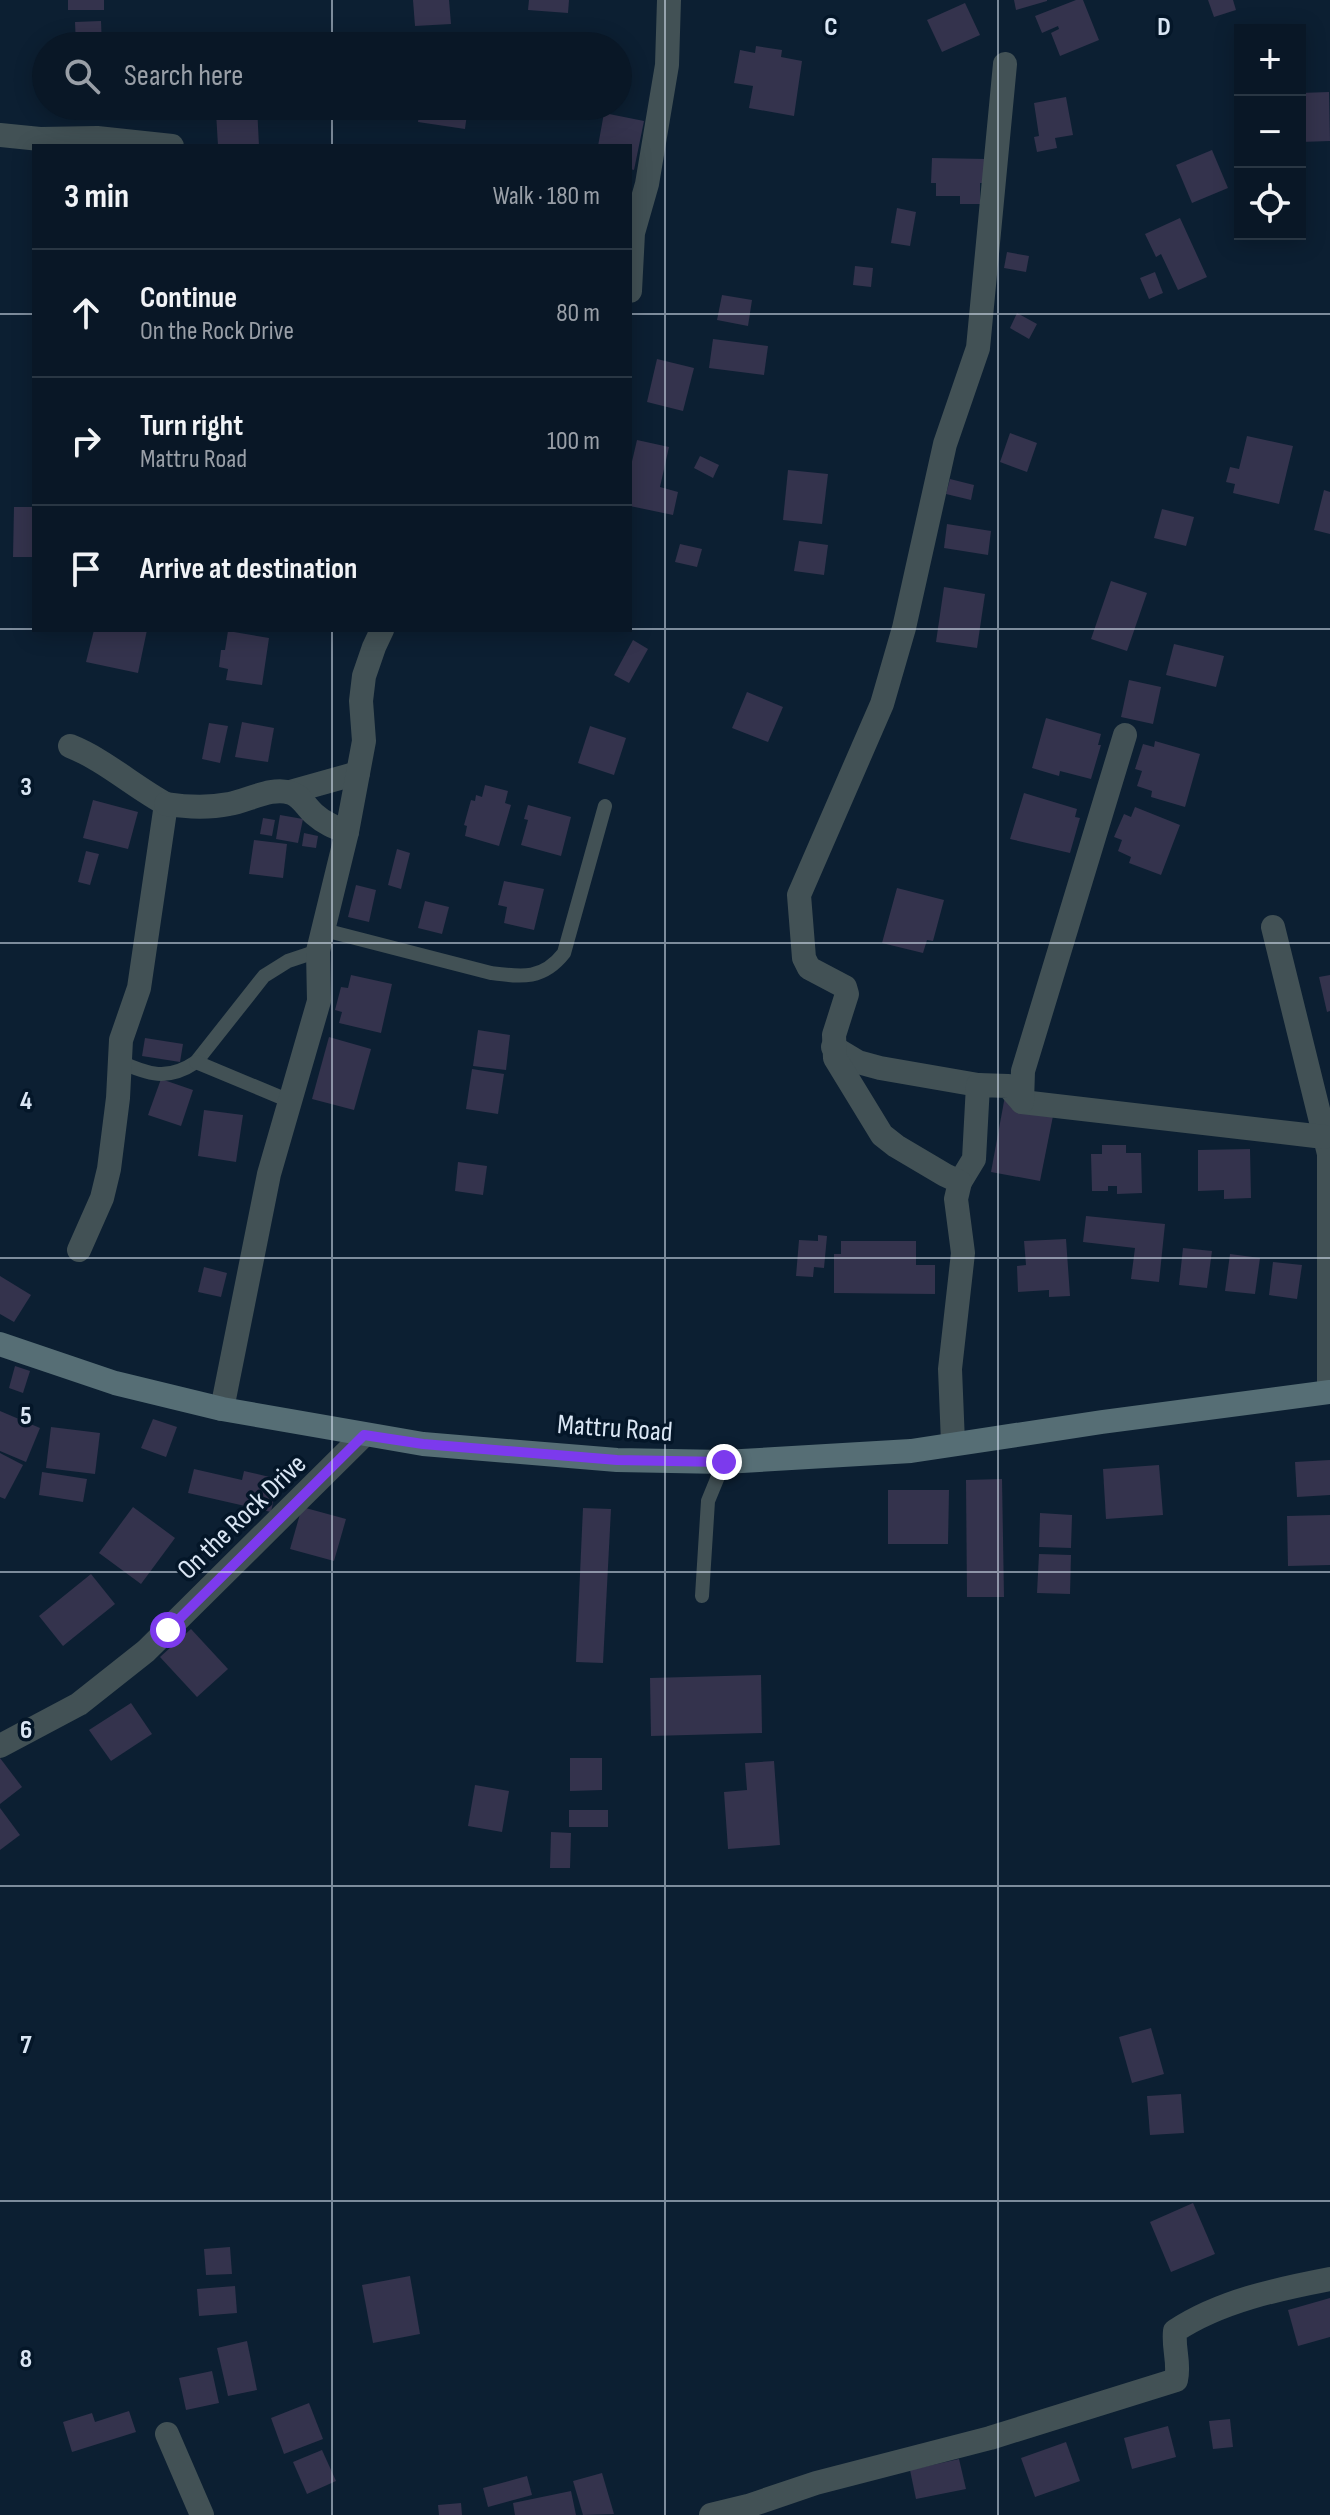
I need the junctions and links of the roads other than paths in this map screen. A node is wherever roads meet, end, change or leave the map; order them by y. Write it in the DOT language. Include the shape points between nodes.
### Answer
graph roads {
  1 [pos="669,0"];
  2 [pos="1005,64"];
  3 [pos="0,135"];
  4 [pos="153,144"];
  5 [pos="632,252"];
  6 [pos="381,632"];
  7 [pos="1125,735"];
  8 [pos="70,746"];
  9 [pos="358,773"];
  10 [pos="290,792"];
  11 [pos="166,804"];
  12 [pos="605,806"];
  13 [pos="347,832"];
  14 [pos="1273,927"];
  15 [pos="321,940"];
  16 [pos="833,1047"];
  17 [pos="119,1061"];
  18 [pos="196,1062"];
  19 [pos="978,1085"];
  20 [pos="292,1102"];
  21 [pos="1022,1102"];
  22 [pos="1324,1137"];
  23 [pos="960,1182"];
  24 [pos="79,1250"];
  25 [pos="0,1344"];
  26 [pos="1329,1392"];
  27 [pos="222,1409"];
  28 [pos="364,1435"];
  29 [pos="953,1443"];
  30 [pos="724,1462"];
  31 [pos="702,1596"];
  32 [pos="0,1746"];
  33 [pos="1330,2279"];
  34 [pos="167,2434"];
  35 [pos="202,2515"];
  36 [pos="711,2515"];
  1 -- 5 [label="street" via="667,65"];
  2 -- 16 [label="street" via="978,348 945,444 882,704 799,895 804,958 809,968 845,987 847,994"];
  3 -- 4 [label="street"];
  6 -- 9 [label="street" via="364,676 364,741"];
  7 -- 21 [label="street" via="1023,1071"];
  8 -- 11 [label="street"];
  9 -- 10 [label="street"];
  9 -- 13 [label="street"];
  10 -- 11 [label="street" via="272,791 226,805"];
  10 -- 13 [label="street" via="329,825"];
  11 -- 17 [label="street" via="139,988"];
  12 -- 15 [label="lane" via="564,953 554,966 514,976"];
  13 -- 15 [label="street"];
  14 -- 22 [label="street"];
  15 -- 18 [label="lane" via="264,976"];
  15 -- 20 [label="street" via="319,1001"];
  16 -- 19 [label="street" via="880,1068"];
  16 -- 23 [label="street" via="882,1135"];
  17 -- 18 [label="lane" via="137,1070 174,1075"];
  17 -- 24 [label="street" via="109,1169"];
  18 -- 20 [label="lane"];
  19 -- 21 [label="street" via="1008,1086"];
  19 -- 23 [label="street" via="974,1159"];
  20 -- 27 [label="street" via="269,1174"];
  21 -- 22 [label="street"];
  22 -- 26 [label="street" via="1329,1154"];
  23 -- 29 [label="street" via="956,1199 963,1253 950,1369"];
  25 -- 27 [label="main road, Mattru Road" via="115,1383"];
  26 -- 29 [label="main road, Mattru Road"];
  27 -- 28 [label="main road, Mattru Road"];
  28 -- 30 [label="main road, Mattru Road" via="617,1460"];
  28 -- 32 [label="street, On the Rock Drive" via="146,1651 79,1704"];
  29 -- 30 [label="main road, Mattru Road" via="882,1453"];
  30 -- 31 [label="lane" via="708,1501"];
  33 -- 36 [label="street" via="1238,2302 1175,2331 1176,2380"];
  34 -- 35 [label="street"];
}
